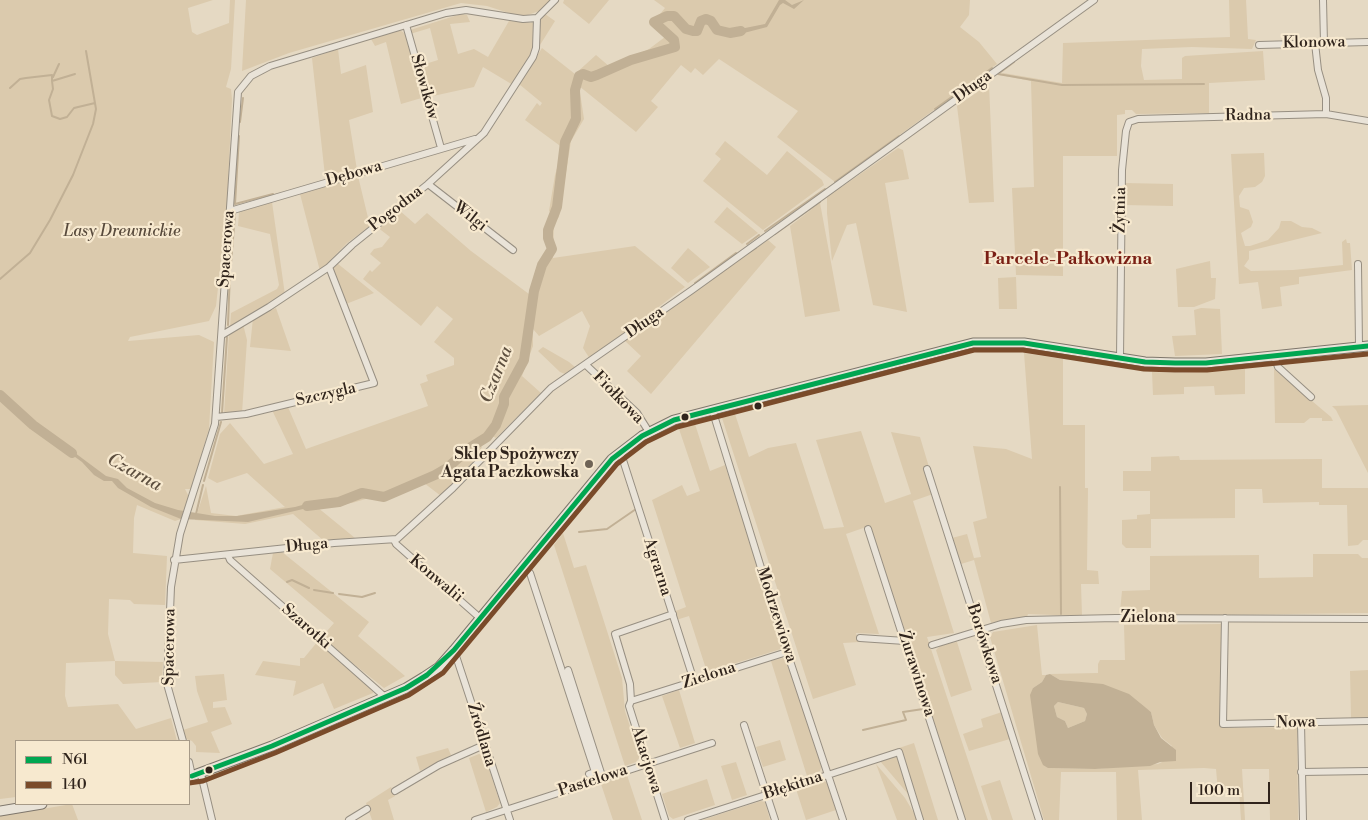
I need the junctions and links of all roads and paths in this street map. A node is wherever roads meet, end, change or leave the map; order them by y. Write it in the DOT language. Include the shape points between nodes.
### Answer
graph roads {
  1 [pos="555,0"];
  2 [pos="1094,0"];
  3 [pos="1323,0"];
  4 [pos="537,18"];
  5 [pos="406,25"];
  6 [pos="1368,42"];
  7 [pos="1315,43"];
  8 [pos="1324,43"];
  9 [pos="1259,45"];
  10 [pos="1326,114"];
  11 [pos="1368,121"];
  12 [pos="1129,122"];
  13 [pos="478,138"];
  14 [pos="442,148"];
  15 [pos="428,184"];
  16 [pos="230,211"];
  17 [pos="513,250"];
  18 [pos="1358,264"];
  19 [pos="329,267"];
  20 [pos="222,334"];
  21 [pos="1363,346"];
  22 [pos="1274,356"];
  23 [pos="1120,358"];
  24 [pos="586,365"];
  25 [pos="1311,397"];
  26 [pos="712,409"];
  27 [pos="216,418"];
  28 [pos="649,432"];
  29 [pos="619,453"];
  30 [pos="927,469"];
  31 [pos="868,529"];
  32 [pos="394,540"];
  33 [pos="228,555"];
  34 [pos="174,560"];
  35 [pos="530,574"];
  36 [pos="673,614"];
  37 [pos="480,618"];
  38 [pos="1225,618"];
  39 [pos="1368,619"];
  40 [pos="980,630"];
  41 [pos="860,638"];
  42 [pos="905,641"];
  43 [pos="932,645"];
  44 [pos="454,650"];
  45 [pos="787,652"];
  46 [pos="568,670"];
  47 [pos="694,682"];
  48 [pos="385,697"];
  49 [pos="631,701"];
  50 [pos="1368,721"];
  51 [pos="1301,723"];
  52 [pos="744,725"];
  53 [pos="183,740"];
  54 [pos="712,743"];
  55 [pos="484,745"];
  56 [pos="647,764"];
  57 [pos="1368,771"];
  58 [pos="1301,772"];
  59 [pos="602,773"];
  60 [pos="202,774"];
  61 [pos="589,774"];
  62 [pos="828,774"];
  63 [pos="190,777"];
  64 [pos="394,791"];
  65 [pos="767,794"];
  66 [pos="36,805"];
  67 [pos="367,809"];
  68 [pos="506,810"];
  69 [pos="0,811"];
  70 [pos="212,820"];
  71 [pos="349,820"];
  72 [pos="475,820"];
  73 [pos="510,820"];
  74 [pos="666,820"];
  75 [pos="688,820"];
  76 [pos="775,820"];
  77 [pos="843,820"];
  78 [pos="920,820"];
  79 [pos="962,820"];
  80 [pos="1039,820"];
  81 [pos="1303,820"];
  1 -- 4 [label="street"];
  2 -- 24 [label="street, Długa"];
  3 -- 8 [label="street"];
  4 -- 5 [label="street, Spacerowa" via="523,19 466,10"];
  4 -- 13 [label="street, Pogodna" via="533,56 490,125"];
  5 -- 14 [label="street, Słowików"];
  5 -- 16 [label="street, Spacerowa" via="295,57 256,72 246,80 237,98"];
  6 -- 8 [label="street, Klonowa"];
  7 -- 8 [label="street, Klonowa"];
  7 -- 9 [label="street, Klonowa"];
  7 -- 10 [label="street"];
  10 -- 11 [label="street, Radna"];
  10 -- 12 [label="street, Radna" via="1138,119"];
  12 -- 23 [label="street, Żytnia" via="1122,170"];
  13 -- 14 [label="street, Dębowa"];
  13 -- 15 [label="street, Pogodna"];
  14 -- 16 [label="street, Dębowa"];
  15 -- 17 [label="street, Wilgi"];
  15 -- 19 [label="street, Pogodna"];
  16 -- 20 [label="street, Spacerowa"];
  18 -- 21 [label="street"];
  19 -- 20 [label="street, Pogodna"];
  19 -- 27 [label="street, Szczygla" via="374,382 246,414"];
  20 -- 27 [label="street, Spacerowa"];
  21 -- 22 [label="main road"];
  22 -- 23 [label="main road" via="1174,363"];
  22 -- 25 [label="street" via="1278,368"];
  23 -- 26 [label="main road" via="1024,343 973,342"];
  24 -- 28 [label="street, Fiołkowa" via="637,413"];
  24 -- 32 [label="street, Długa" via="542,396 454,488"];
  26 -- 28 [label="main road" via="674,420"];
  26 -- 45 [label="street, Modrzewiowa"];
  27 -- 34 [label="street, Spacerowa"];
  28 -- 29 [label="main road"];
  29 -- 36 [label="street, Agrarna"];
  29 -- 37 [label="main road"];
  30 -- 40 [label="street, Borówkowa"];
  31 -- 42 [label="street, Żurawinowa"];
  32 -- 33 [label="street, Długa"];
  32 -- 37 [label="street, Konwalii"];
  33 -- 34 [label="street, Długa"];
  33 -- 48 [label="street, Szarotki"];
  34 -- 53 [label="street, Spacerowa" via="167,684"];
  35 -- 61 [label="street" via="595,772"];
  36 -- 47 [label="street, Agrarna"];
  36 -- 49 [label="street, Akacjowa" via="615,634 630,684"];
  37 -- 44 [label="main road"];
  38 -- 39 [label="street, Zielona"];
  38 -- 40 [label="street, Zielona" via="1026,620"];
  38 -- 51 [label="street, Nowa" via="1223,724"];
  40 -- 43 [label="street, Zielona"];
  40 -- 80 [label="street, Borówkowa"];
  41 -- 42 [label="street"];
  42 -- 79 [label="street, Żurawinowa"];
  44 -- 48 [label="main road" via="439,667"];
  44 -- 55 [label="street, Źródlana"];
  45 -- 47 [label="street, Zielona"];
  45 -- 62 [label="street, Modrzewiowa"];
  46 -- 59 [label="street"];
  47 -- 49 [label="street, Zielona"];
  48 -- 60 [label="main road"];
  49 -- 56 [label="street, Akacjowa" via="629,706"];
  50 -- 51 [label="street, Nowa"];
  51 -- 58 [label="street"];
  52 -- 65 [label="street"];
  54 -- 56 [label="street, Pastelowa"];
  55 -- 64 [label="street" via="439,765"];
  55 -- 68 [label="street, Źródlana"];
  56 -- 68 [label="street, Pastelowa"];
  56 -- 74 [label="street, Akacjowa"];
  57 -- 58 [label="street"];
  58 -- 81 [label="street"];
  60 -- 63 [label="main road"];
  60 -- 70 [label="street"];
  62 -- 65 [label="street, Błękitna"];
  62 -- 77 [label="street, Modrzewiowa"];
  62 -- 78 [label="street, Błękitna" via="898,752"];
  65 -- 75 [label="street, Błękitna"];
  65 -- 76 [label="street"];
  66 -- 69 [label="main road"];
  67 -- 71 [label="street"];
  68 -- 72 [label="street, Pastelowa"];
  68 -- 73 [label="street, Źródlana"];
}
